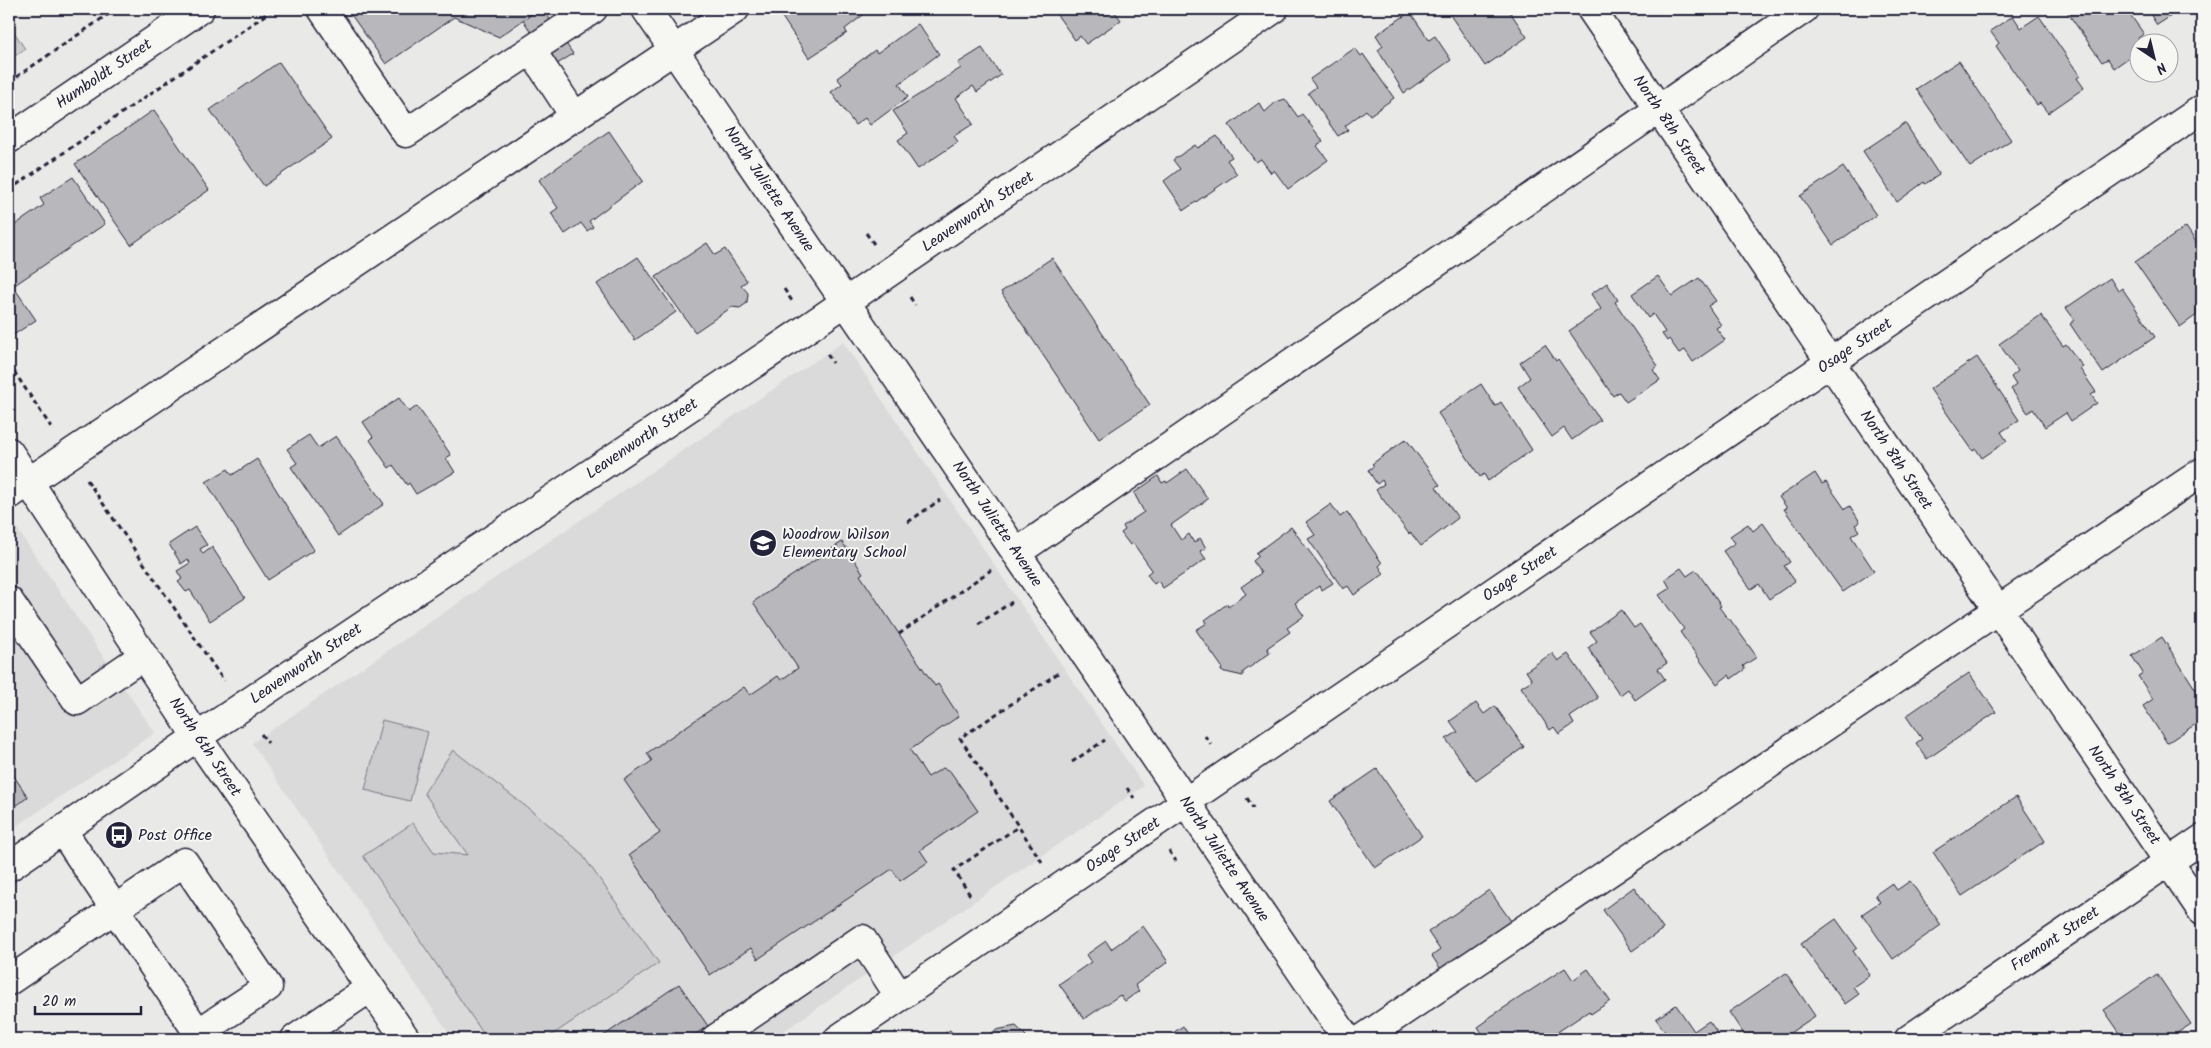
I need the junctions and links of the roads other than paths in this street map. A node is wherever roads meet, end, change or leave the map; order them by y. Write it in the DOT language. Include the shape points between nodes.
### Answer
graph roads {
  1 [pos="322,9"];
  2 [pos="593,9"];
  3 [pos="646,9"];
  4 [pos="736,9"];
  5 [pos="1274,9"];
  6 [pos="1591,9"];
  7 [pos="1804,9"];
  8 [pos="183,14"];
  9 [pos="531,50"];
  10 [pos="674,50"];
  11 [pos="1658,108"];
  12 [pos="2202,109"];
  13 [pos="575,117"];
  14 [pos="9,139"];
  15 [pos="846,302"];
  16 [pos="1831,362"];
  17 [pos="9,452"];
  18 [pos="2202,472"];
  19 [pos="19,488"];
  20 [pos="1016,552"];
  21 [pos="9,601"];
  22 [pos="1998,610"];
  23 [pos="144,656"];
  24 [pos="197,737"];
  25 [pos="1186,802"];
  26 [pos="62,830"];
  27 [pos="2202,839"];
  28 [pos="2169,862"];
  29 [pos="9,867"];
  30 [pos="115,909"];
  31 [pos="2202,911"];
  32 [pos="9,981"];
  33 [pos="370,988"];
  34 [pos="900,997"];
  35 [pos="295,1039"];
  36 [pos="406,1039"];
  37 [pos="715,1039"];
  38 [pos="838,1039"];
  39 [pos="1347,1039"];
  40 [pos="1362,1039"];
  41 [pos="1909,1039"];
  1 -- 9 [label="street" via="406,133"];
  2 -- 9 [label="street"];
  3 -- 10 [label="street, North Juliette Avenue"];
  4 -- 10 [label="street"];
  5 -- 15 [label="street, Leavenworth Street"];
  6 -- 11 [label="street, North 8th Street"];
  7 -- 11 [label="street"];
  8 -- 14 [label="street, Humboldt Street"];
  9 -- 13 [label="street"];
  10 -- 13 [label="street"];
  10 -- 15 [label="street, North Juliette Avenue"];
  11 -- 16 [label="street, North 8th Street"];
  11 -- 20 [label="street"];
  12 -- 16 [label="street, Osage Street"];
  13 -- 19 [label="street"];
  15 -- 20 [label="street, North Juliette Avenue"];
  15 -- 24 [label="street, Leavenworth Street"];
  16 -- 22 [label="street, North 8th Street"];
  16 -- 25 [label="street, Osage Street"];
  17 -- 19 [label="street, North 6th Street"];
  18 -- 22 [label="street"];
  19 -- 23 [label="street, North 6th Street"];
  20 -- 25 [label="street, North Juliette Avenue"];
  21 -- 23 [label="street" via="77,701"];
  22 -- 28 [label="street, North 8th Street"];
  22 -- 40 [label="street"];
  23 -- 24 [label="street, North 6th Street"];
  24 -- 26 [label="street, Leavenworth Street"];
  24 -- 33 [label="street, North 6th Street"];
  25 -- 34 [label="street, Osage Street"];
  25 -- 39 [label="street, North Juliette Avenue"];
  26 -- 29 [label="street, Leavenworth Street"];
  26 -- 30 [label="street"];
  27 -- 28 [label="street, Fremont Street"];
  28 -- 31 [label="street, North 8th Street"];
  28 -- 41 [label="street, Fremont Street"];
  30 -- 30 [label="street" via="184,862 268,987 198,1033"];
  30 -- 32 [label="street"];
  33 -- 35 [label="street"];
  33 -- 36 [label="street, North 6th Street"];
  34 -- 37 [label="street" via="862,939"];
  34 -- 38 [label="street, Osage Street"];
}
